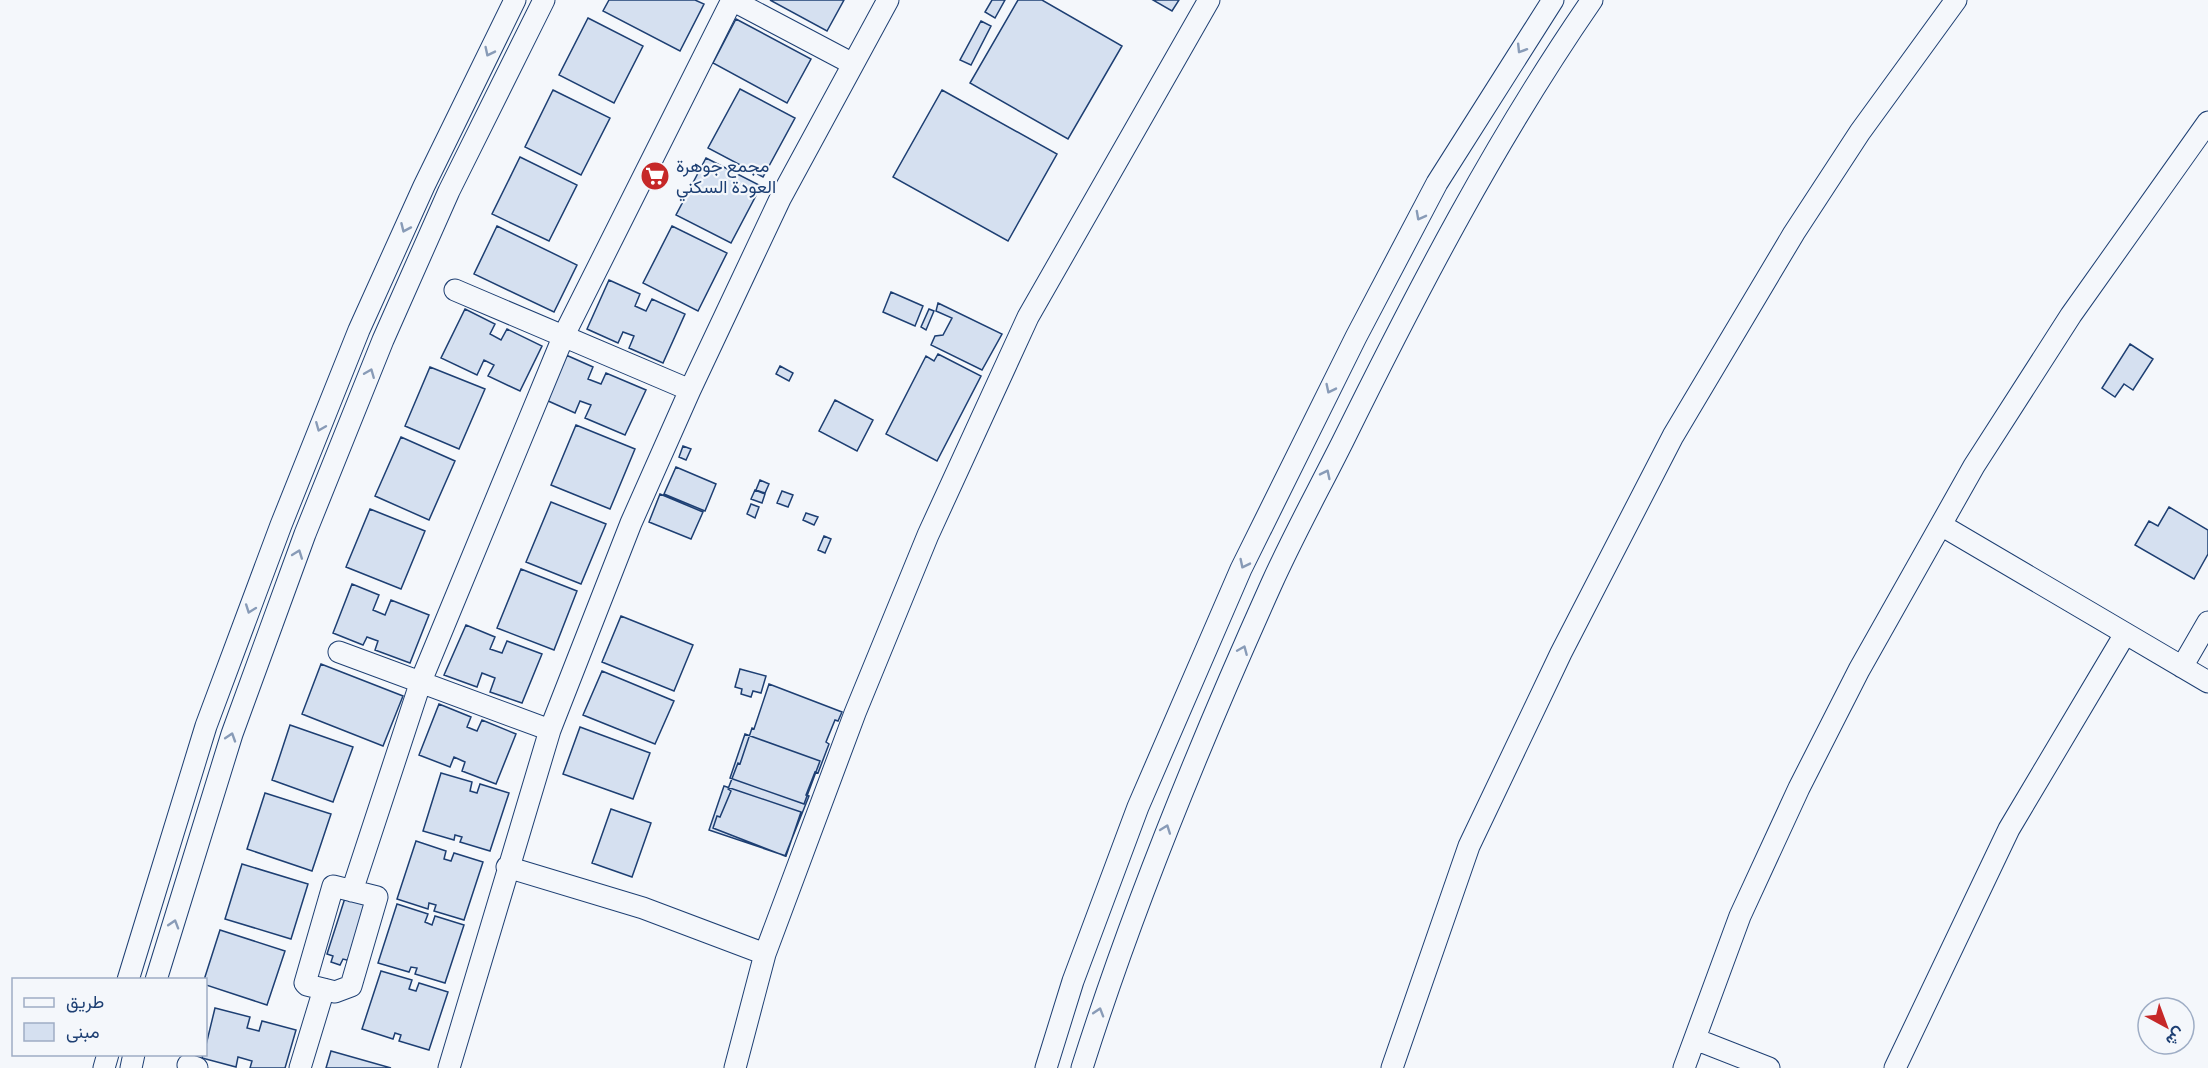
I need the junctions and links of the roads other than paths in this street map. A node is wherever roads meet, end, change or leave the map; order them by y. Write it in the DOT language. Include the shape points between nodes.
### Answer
graph roads {
  1 [pos="515,0"];
  2 [pos="544,0"];
  3 [pos="732,0"];
  4 [pos="888,0"];
  5 [pos="1209,0"];
  6 [pos="1553,0"];
  7 [pos="1592,0"];
  8 [pos="1956,0"];
  9 [pos="853,64"];
  10 [pos="2208,122"];
  11 [pos="455,290"];
  12 [pos="564,335"];
  13 [pos="690,390"];
  14 [pos="1941,525"];
  15 [pos="2208,622"];
  16 [pos="2125,634"];
  17 [pos="339,652"];
  18 [pos="2182,667"];
  19 [pos="421,681"];
  20 [pos="2208,681"];
  21 [pos="550,730"];
  22 [pos="507,867"];
  23 [pos="352,891"];
  24 [pos="765,954"];
  25 [pos="133,978"];
  26 [pos="157,978"];
  27 [pos="324,989"];
  28 [pos="1695,1039"];
  29 [pos="300,1068"];
  30 [pos="448,1068"];
  31 [pos="735,1068"];
  32 [pos="1046,1068"];
  33 [pos="1082,1068"];
  34 [pos="1392,1068"];
  35 [pos="1684,1068"];
  36 [pos="1769,1068"];
  37 [pos="1895,1068"];
  1 -- 25 [label="street, one-way" via="359,330 281,525 206,726"];
  26 -- 2 [label="street, one-way" via="232,734 310,523 383,340 449,191"];
  3 -- 9 [label="street"];
  3 -- 12 [label="street"];
  4 -- 9 [label="street"];
  5 -- 24 [label="street" via="1028,317 928,535 855,713"];
  6 -- 32 [label="street, one-way" via="1437,183 1241,569 1138,807"];
  33 -- 7 [label="street, one-way" via="1170,819 1272,583 1466,201"];
  8 -- 34 [label="street" via="1860,132 1794,233 1663,456 1561,653 1469,846"];
  9 -- 13 [label="street" via="780,199"];
  10 -- 14 [label="street" via="2071,315"];
  11 -- 12 [label="street"];
  12 -- 13 [label="street"];
  12 -- 19 [label="street"];
  13 -- 21 [label="street" via="631,523"];
  14 -- 16 [label="street"];
  14 -- 28 [label="street" via="1859,670 1799,788 1740,916"];
  15 -- 18 [label="street"];
  16 -- 18 [label="street"];
  16 -- 37 [label="street" via="2009,829"];
  17 -- 19 [label="street"];
  18 -- 20 [label="street"];
  19 -- 21 [label="street"];
  19 -- 23 [label="street"];
  21 -- 22 [label="street"];
  22 -- 24 [label="street" via="643,908"];
  22 -- 30 [label="street"];
  23 -- 27 [label="street" via="333,886 316,942 305,983"];
  23 -- 27 [label="street" via="377,897 351,986 338,992"];
  24 -- 31 [label="street"];
  27 -- 29 [label="street"];
  28 -- 35 [label="street"];
  28 -- 36 [label="street"];
}
